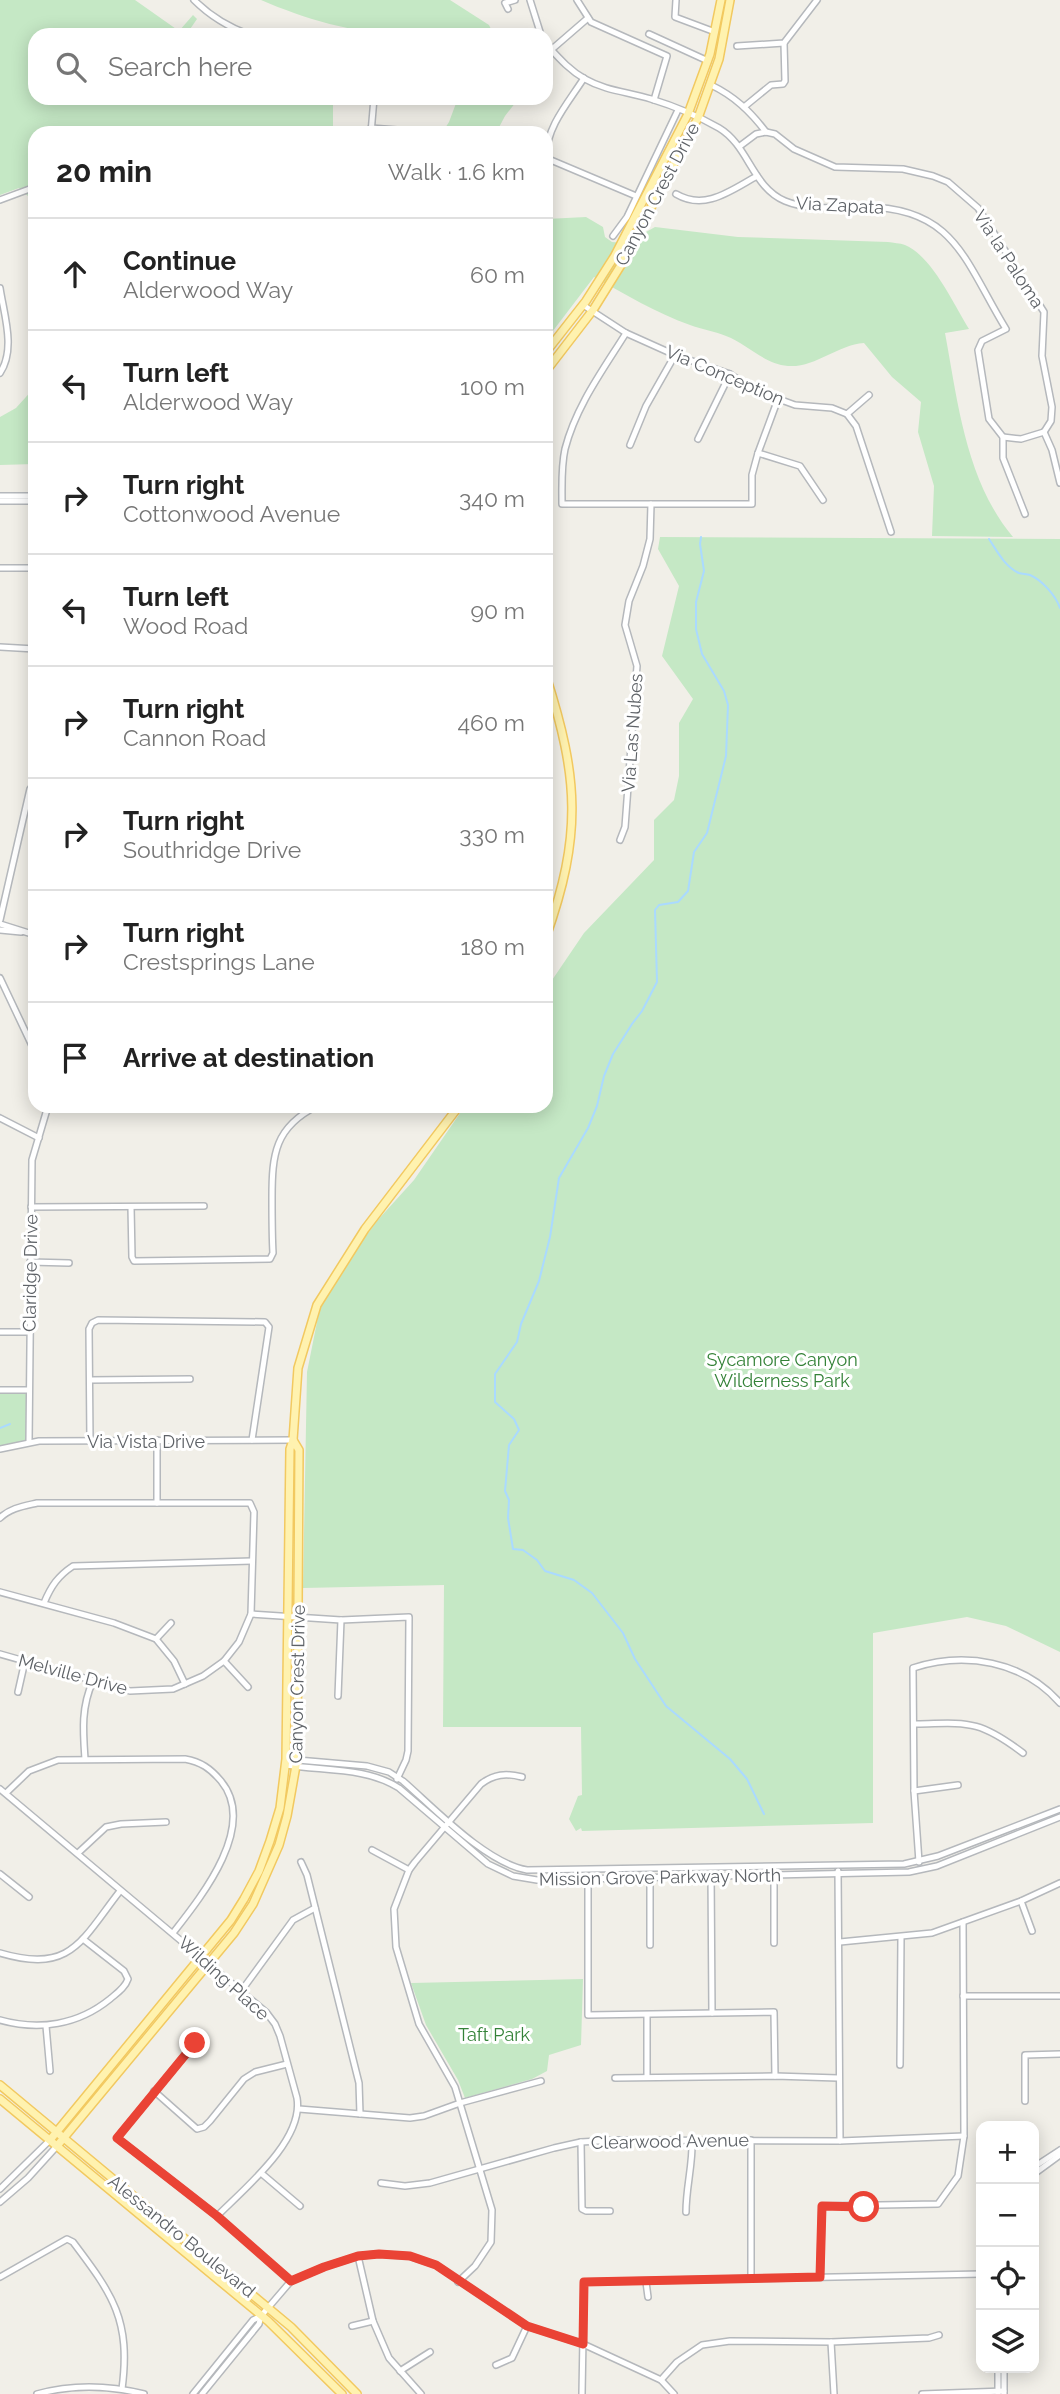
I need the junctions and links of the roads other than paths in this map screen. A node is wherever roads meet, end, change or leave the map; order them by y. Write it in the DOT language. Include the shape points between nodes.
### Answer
graph roads {
  1 [pos="194,0"];
  2 [pos="515,0"];
  3 [pos="530,0"];
  4 [pos="576,0"];
  5 [pos="676,0"];
  6 [pos="721,0"];
  7 [pos="730,0"];
  8 [pos="815,1"];
  9 [pos="508,9"];
  10 [pos="588,18"];
  11 [pos="231,28"];
  12 [pos="539,28"];
  13 [pos="715,32"];
  14 [pos="649,34"];
  15 [pos="784,43"];
  16 [pos="737,46"];
  17 [pos="553,48"];
  18 [pos="553,52"];
  19 [pos="708,61"];
  20 [pos="584,78"];
  21 [pos="711,85"];
  22 [pos="654,100"];
  23 [pos="373,105"];
  24 [pos="744,107"];
  25 [pos="678,110"];
  26 [pos="688,114"];
  27 [pos="698,117"];
  28 [pos="371,126"];
  29 [pos="553,127"];
  30 [pos="765,132"];
  31 [pos="740,146"];
  32 [pos="553,160"];
  33 [pos="757,176"];
  34 [pos="28,190"];
  35 [pos="676,194"];
  36 [pos="636,196"];
  37 [pos="0,200"];
  38 [pos="613,236"];
  39 [pos="0,288"];
  40 [pos="583,305"];
  41 [pos="593,310"];
  42 [pos="626,333"];
  43 [pos="553,343"];
  44 [pos="675,355"];
  45 [pos="553,362"];
  46 [pos="0,373"];
  47 [pos="730,374"];
  48 [pos="869,395"];
  49 [pos="778,399"];
  50 [pos="847,414"];
  51 [pos="1044,432"];
  52 [pos="1003,437"];
  53 [pos="698,439"];
  54 [pos="630,446"];
  55 [pos="758,453"];
  56 [pos="1060,483"];
  57 [pos="28,496"];
  58 [pos="0,498"];
  59 [pos="28,500"];
  60 [pos="824,500"];
  61 [pos="651,504"];
  62 [pos="1025,514"];
  63 [pos="891,532"];
  64 [pos="0,568"];
  65 [pos="28,568"];
  66 [pos="0,647"];
  67 [pos="28,649"];
  68 [pos="553,699"];
  69 [pos="28,798"];
  70 [pos="620,840"];
  71 [pos="553,915"];
  72 [pos="0,922"];
  73 [pos="0,930"];
  74 [pos="24,932"];
  75 [pos="28,933"];
  76 [pos="0,978"];
  77 [pos="28,1037"];
  78 [pos="46,1113"];
  79 [pos="306,1113"];
  80 [pos="454,1113"];
  81 [pos="0,1118"];
  82 [pos="39,1138"];
  83 [pos="204,1206"];
  84 [pos="31,1207"];
  85 [pos="131,1207"];
  86 [pos="30,1262"];
  87 [pos="69,1263"];
  88 [pos="0,1332"];
  89 [pos="30,1332"];
  90 [pos="190,1379"];
  91 [pos="90,1380"];
  92 [pos="0,1390"];
  93 [pos="29,1390"];
  94 [pos="157,1440"];
  95 [pos="252,1440"];
  96 [pos="293,1440"];
  97 [pos="90,1441"];
  98 [pos="29,1442"];
  99 [pos="0,1449"];
  100 [pos="157,1503"];
  101 [pos="0,1518"];
  102 [pos="252,1562"];
  103 [pos="0,1592"];
  104 [pos="44,1603"];
  105 [pos="251,1614"];
  106 [pos="288,1618"];
  107 [pos="299,1618"];
  108 [pos="341,1620"];
  109 [pos="171,1623"];
  110 [pos="156,1639"];
  111 [pos="0,1654"];
  112 [pos="25,1661"];
  113 [pos="224,1661"];
  114 [pos="93,1681"];
  115 [pos="185,1684"];
  116 [pos="248,1687"];
  117 [pos="18,1692"];
  118 [pos="338,1696"];
  119 [pos="1060,1703"];
  120 [pos="914,1724"];
  121 [pos="1023,1753"];
  122 [pos="85,1759"];
  123 [pos="286,1762"];
  124 [pos="297,1763"];
  125 [pos="522,1777"];
  126 [pos="396,1782"];
  127 [pos="958,1785"];
  128 [pos="0,1789"];
  129 [pos="914,1791"];
  130 [pos="6,1793"];
  131 [pos="1060,1809"];
  132 [pos="1060,1817"];
  133 [pos="449,1820"];
  134 [pos="166,1822"];
  135 [pos="444,1826"];
  136 [pos="372,1850"];
  137 [pos="78,1853"];
  138 [pos="919,1861"];
  139 [pos="301,1862"];
  140 [pos="838,1866"];
  141 [pos="774,1867"];
  142 [pos="922,1868"];
  143 [pos="650,1869"];
  144 [pos="710,1869"];
  145 [pos="409,1870"];
  146 [pos="587,1871"];
  147 [pos="0,1874"];
  148 [pos="838,1874"];
  149 [pos="774,1875"];
  150 [pos="711,1876"];
  151 [pos="650,1878"];
  152 [pos="588,1879"];
  153 [pos="1060,1883"];
  154 [pos="120,1891"];
  155 [pos="29,1897"];
  156 [pos="1021,1900"];
  157 [pos="315,1908"];
  158 [pos="963,1922"];
  159 [pos="1032,1931"];
  160 [pos="173,1933"];
  161 [pos="901,1937"];
  162 [pos="83,1939"];
  163 [pos="840,1942"];
  164 [pos="774,1943"];
  165 [pos="650,1945"];
  166 [pos="0,1953"];
  167 [pos="202,1955"];
  168 [pos="211,1963"];
  169 [pos="242,1990"];
  170 [pos="963,1996"];
  171 [pos="1060,1996"];
  172 [pos="712,2013"];
  173 [pos="647,2015"];
  174 [pos="0,2020"];
  175 [pos="46,2026"];
  176 [pos="195,2043"];
  177 [pos="1060,2054"];
  178 [pos="287,2064"];
  179 [pos="900,2064"];
  180 [pos="50,2071"];
  181 [pos="775,2076"];
  182 [pos="647,2077"];
  183 [pos="615,2078"];
  184 [pos="838,2078"];
  185 [pos="541,2081"];
  186 [pos="0,2085"];
  187 [pos="154,2091"];
  188 [pos="0,2099"];
  189 [pos="1025,2101"];
  190 [pos="460,2103"];
  191 [pos="299,2109"];
  192 [pos="360,2114"];
  193 [pos="60,2136"];
  194 [pos="964,2136"];
  195 [pos="692,2140"];
  196 [pos="751,2140"];
  197 [pos="839,2141"];
  198 [pos="581,2142"];
  199 [pos="54,2143"];
  200 [pos="1060,2153"];
  201 [pos="1039,2164"];
  202 [pos="480,2169"];
  203 [pos="1039,2170"];
  204 [pos="261,2172"];
  205 [pos="382,2183"];
  206 [pos="0,2189"];
  207 [pos="0,2202"];
  208 [pos="300,2206"];
  209 [pos="610,2211"];
  210 [pos="686,2212"];
  211 [pos="217,2216"];
  212 [pos="358,2256"];
  213 [pos="976,2274"];
  214 [pos="0,2277"];
  215 [pos="751,2277"];
  216 [pos="820,2277"];
  217 [pos="291,2281"];
  218 [pos="458,2282"];
  219 [pos="646,2282"];
  220 [pos="648,2297"];
  221 [pos="268,2307"];
  222 [pos="261,2316"];
  223 [pos="373,2321"];
  224 [pos="352,2326"];
  225 [pos="527,2326"];
  226 [pos="939,2335"];
  227 [pos="831,2342"];
  228 [pos="583,2344"];
  229 [pos="430,2352"];
  230 [pos="496,2365"];
  231 [pos="400,2371"];
  232 [pos="999,2373"];
  233 [pos="1003,2373"];
  234 [pos="661,2380"];
  235 [pos="122,2389"];
  236 [pos="1001,2393"];
  237 [pos="37,2394"];
  238 [pos="144,2394"];
  239 [pos="193,2394"];
  240 [pos="202,2394"];
  241 [pos="342,2394"];
  242 [pos="357,2394"];
  243 [pos="421,2394"];
  244 [pos="582,2394"];
  245 [pos="674,2394"];
  246 [pos="834,2394"];
  247 [pos="922,2394"];
  1 -- 11 [label="street"];
  2 -- 9 [label="street" via="505,2"];
  3 -- 12 [label="street"];
  4 -- 10 [label="street"];
  5 -- 13 [label="street" via="675,17"];
  6 -- 13 [label="main road, Canyon Crest Drive"];
  7 -- 21 [label="main road, Canyon Crest Drive"];
  8 -- 15 [label="street"];
  10 -- 17 [label="street"];
  10 -- 22 [label="street" via="667,56"];
  13 -- 19 [label="main road, Canyon Crest Drive"];
  14 -- 19 [label="street"];
  15 -- 16 [label="street"];
  15 -- 24 [label="street" via="785,81 771,85"];
  18 -- 20 [label="street, Via Zapata"];
  19 -- 26 [label="main road, Canyon Crest Drive"];
  20 -- 22 [label="street, Via Zapata" via="604,88"];
  20 -- 29 [label="street"];
  21 -- 24 [label="street, Via la Paloma"];
  21 -- 27 [label="main road, Canyon Crest Drive"];
  22 -- 25 [label="street, Via Zapata"];
  23 -- 28 [label="street"];
  24 -- 30 [label="street, Via la Paloma"];
  25 -- 26 [label="street, Via Zapata"];
  25 -- 36 [label="street"];
  26 -- 27 [label="street, Via Zapata"];
  26 -- 40 [label="main road, Canyon Crest Drive" via="614,257"];
  27 -- 31 [label="street, Via Zapata"];
  27 -- 41 [label="main road, Canyon Crest Drive"];
  30 -- 31 [label="street"];
  30 -- 51 [label="street, Via la Paloma" via="835,167 904,169 933,176 948,182 978,208 1044,312 1042,356 1052,407"];
  31 -- 33 [label="street, Via Zapata"];
  32 -- 36 [label="street"];
  33 -- 35 [label="street" via="711,200 688,201"];
  33 -- 52 [label="street, Via Zapata" via="770,193 786,202 806,207 889,207 928,220 946,232 1006,328 982,341 978,350 989,419"];
  34 -- 37 [label="street"];
  36 -- 38 [label="street"];
  39 -- 46 [label="street" via="8,348"];
  40 -- 41 [label="street, Via Conception"];
  40 -- 43 [label="main road, Canyon Crest Drive"];
  41 -- 42 [label="street, Via Conception"];
  41 -- 45 [label="main road, Canyon Crest Drive"];
  42 -- 44 [label="street, Via Conception"];
  42 -- 61 [label="street" via="574,424 565,449 562,504"];
  44 -- 47 [label="street, Via Conception"];
  44 -- 54 [label="street"];
  47 -- 49 [label="street, Via Conception"];
  47 -- 53 [label="street"];
  48 -- 50 [label="street"];
  49 -- 50 [label="street, Via Conception"];
  49 -- 55 [label="street"];
  50 -- 63 [label="street" via="856,426"];
  51 -- 52 [label="street" via="1021,439"];
  51 -- 56 [label="street"];
  52 -- 62 [label="street, Via Zapata" via="1003,458"];
  55 -- 60 [label="street" via="800,466"];
  55 -- 61 [label="street" via="752,504"];
  57 -- 58 [label="street"];
  58 -- 59 [label="street"];
  61 -- 70 [label="street, Via Las Nubes" via="650,539 625,625 637,666 625,827"];
  64 -- 65 [label="street"];
  66 -- 67 [label="street"];
  68 -- 71 [label="main road" via="569,761 573,823 565,878"];
  69 -- 72 [label="street"];
  72 -- 74 [label="street"];
  73 -- 74 [label="street"];
  74 -- 75 [label="street"];
  76 -- 77 [label="street"];
  78 -- 82 [label="street, Claridge Drive"];
  79 -- 85 [label="street" via="293,1122 274,1154 271,1259 133,1260"];
  80 -- 96 [label="main road, Canyon Crest Drive" via="365,1229 317,1305 298,1368"];
  81 -- 82 [label="street"];
  82 -- 84 [label="street, Claridge Drive" via="32,1160"];
  83 -- 85 [label="street"];
  84 -- 85 [label="street"];
  84 -- 86 [label="street, Claridge Drive"];
  86 -- 87 [label="street"];
  86 -- 89 [label="street, Claridge Drive"];
  88 -- 89 [label="street"];
  89 -- 93 [label="street, Claridge Drive"];
  90 -- 91 [label="street"];
  91 -- 95 [label="street" via="89,1329 98,1320 265,1322 267,1338"];
  91 -- 97 [label="street"];
  92 -- 93 [label="street"];
  93 -- 98 [label="street, Claridge Drive"];
  94 -- 95 [label="street, Via Vista Drive"];
  94 -- 97 [label="street, Via Vista Drive"];
  94 -- 100 [label="street"];
  95 -- 96 [label="street, Via Vista Drive"];
  96 -- 106 [label="main road, Canyon Crest Drive"];
  96 -- 107 [label="main road, Canyon Crest Drive" via="299,1450"];
  97 -- 98 [label="street, Via Vista Drive"];
  98 -- 99 [label="street, Via Vista Drive"];
  100 -- 101 [label="street" via="37,1503"];
  100 -- 102 [label="street, Melville Drive" via="250,1503 254,1512"];
  102 -- 104 [label="street" via="74,1566 52,1584"];
  102 -- 105 [label="street, Melville Drive"];
  103 -- 104 [label="street"];
  104 -- 110 [label="street"];
  105 -- 106 [label="street"];
  105 -- 113 [label="street, Melville Drive" via="239,1642"];
  106 -- 107 [label="street"];
  106 -- 123 [label="main road, Canyon Crest Drive"];
  107 -- 108 [label="street"];
  107 -- 124 [label="main road, Canyon Crest Drive"];
  108 -- 118 [label="street"];
  108 -- 126 [label="street" via="408,1617 408,1751"];
  109 -- 110 [label="street"];
  110 -- 115 [label="street"];
  111 -- 112 [label="street, Melville Drive"];
  112 -- 114 [label="street, Melville Drive"];
  112 -- 117 [label="street"];
  113 -- 115 [label="street, Melville Drive"];
  113 -- 116 [label="street"];
  114 -- 115 [label="street, Melville Drive" via="147,1692"];
  114 -- 122 [label="street" via="83,1717"];
  119 -- 120 [label="street" via="1023,1674 984,1661 933,1662 913,1668"];
  120 -- 121 [label="street" via="975,1725"];
  120 -- 129 [label="street"];
  122 -- 130 [label="street" via="44,1763"];
  122 -- 160 [label="street" via="201,1762 229,1791 234,1814 230,1838 212,1877"];
  123 -- 124 [label="street, Mission Grove Parkway North"];
  123 -- 167 [label="main road, Canyon Crest Drive" via="280,1808 259,1871 231,1920"];
  124 -- 126 [label="street, Mission Grove Parkway North"];
  124 -- 168 [label="main road, Canyon Crest Drive" via="275,1855 253,1904"];
  125 -- 133 [label="street" via="488,1779"];
  126 -- 133 [label="street, Mission Grove Parkway North"];
  126 -- 135 [label="street, Mission Grove Parkway North"];
  127 -- 129 [label="street"];
  128 -- 130 [label="street, Wilding Place"];
  129 -- 138 [label="street"];
  130 -- 137 [label="street, Wilding Place"];
  131 -- 138 [label="street, Mission Grove Parkway North"];
  132 -- 142 [label="street, Mission Grove Parkway North"];
  133 -- 135 [label="street"];
  133 -- 146 [label="street, Mission Grove Parkway North" via="491,1856 515,1868"];
  134 -- 137 [label="street" via="106,1827"];
  135 -- 145 [label="street"];
  135 -- 152 [label="street, Mission Grove Parkway North" via="488,1864 513,1876"];
  136 -- 145 [label="street"];
  137 -- 154 [label="street, Wilding Place"];
  138 -- 140 [label="street, Mission Grove Parkway North"];
  138 -- 142 [label="street"];
  139 -- 157 [label="street"];
  140 -- 141 [label="street, Mission Grove Parkway North"];
  140 -- 148 [label="street"];
  141 -- 144 [label="street, Mission Grove Parkway North"];
  141 -- 149 [label="street"];
  142 -- 148 [label="street, Mission Grove Parkway North"];
  143 -- 144 [label="street, Mission Grove Parkway North"];
  143 -- 146 [label="street, Mission Grove Parkway North"];
  143 -- 151 [label="street"];
  144 -- 150 [label="street"];
  145 -- 190 [label="street" via="394,1909 396,1947 419,2024 449,2074"];
  146 -- 152 [label="street"];
  147 -- 155 [label="street"];
  148 -- 149 [label="street, Mission Grove Parkway North"];
  148 -- 163 [label="street"];
  149 -- 150 [label="street, Mission Grove Parkway North"];
  149 -- 164 [label="street"];
  150 -- 151 [label="street, Mission Grove Parkway North"];
  150 -- 172 [label="street"];
  151 -- 152 [label="street, Mission Grove Parkway North"];
  151 -- 165 [label="street"];
  152 -- 173 [label="street" via="589,2015"];
  153 -- 156 [label="street"];
  154 -- 160 [label="street, Wilding Place"];
  154 -- 162 [label="street"];
  156 -- 158 [label="street"];
  156 -- 159 [label="street"];
  157 -- 169 [label="street" via="293,1920"];
  157 -- 192 [label="street" via="359,2083"];
  158 -- 161 [label="street"];
  158 -- 170 [label="street"];
  160 -- 167 [label="street, Wilding Place"];
  161 -- 163 [label="street"];
  161 -- 179 [label="street"];
  162 -- 166 [label="street" via="66,1954 46,1960"];
  162 -- 175 [label="street" via="124,1971 126,1985 99,2008"];
  163 -- 184 [label="street"];
  167 -- 168 [label="street, Wilding Place"];
  167 -- 193 [label="main road, Canyon Crest Drive"];
  168 -- 169 [label="street, Wilding Place"];
  168 -- 193 [label="main road, Canyon Crest Drive"];
  169 -- 178 [label="street, Wilding Place" via="275,2024"];
  170 -- 171 [label="street"];
  170 -- 194 [label="street"];
  172 -- 173 [label="street"];
  172 -- 181 [label="street" via="774,2012"];
  173 -- 182 [label="street"];
  174 -- 175 [label="street"];
  175 -- 180 [label="street"];
  176 -- 187 [label="street"];
  177 -- 189 [label="street" via="1025,2055"];
  178 -- 187 [label="street" via="244,2080 210,2121 197,2129"];
  178 -- 191 [label="street, Wilding Place"];
  181 -- 182 [label="street"];
  181 -- 184 [label="street"];
  182 -- 183 [label="street"];
  184 -- 197 [label="street"];
  185 -- 190 [label="street"];
  186 -- 193 [label="main road, Alessandro Boulevard"];
  187 -- 211 [label="street" via="117,2138"];
  188 -- 199 [label="main road, Alessandro Boulevard"];
  190 -- 192 [label="street" via="410,2118"];
  190 -- 202 [label="street"];
  191 -- 192 [label="street"];
  191 -- 204 [label="street" via="295,2128"];
  193 -- 199 [label="main road, Canyon Crest Drive"];
  193 -- 221 [label="main road, Alessandro Boulevard"];
  194 -- 197 [label="street, Clearwood Avenue"];
  194 -- 216 [label="street" via="958,2176 938,2204 822,2206"];
  195 -- 196 [label="street, Clearwood Avenue"];
  195 -- 198 [label="street, Clearwood Avenue"];
  195 -- 210 [label="street"];
  196 -- 197 [label="street, Clearwood Avenue"];
  196 -- 215 [label="street"];
  198 -- 202 [label="street, Clearwood Avenue"];
  198 -- 209 [label="street" via="582,2209"];
  199 -- 206 [label="street"];
  199 -- 207 [label="street" via="28,2178"];
  199 -- 222 [label="main road, Alessandro Boulevard"];
  200 -- 201 [label="street"];
  200 -- 203 [label="street"];
  202 -- 205 [label="street, Clearwood Avenue" via="430,2183"];
  202 -- 218 [label="street" via="492,2210 491,2242"];
  204 -- 208 [label="street"];
  204 -- 211 [label="street"];
  211 -- 217 [label="street"];
  212 -- 217 [label="street"];
  212 -- 218 [label="street" via="410,2256 436,2265"];
  212 -- 223 [label="street"];
  213 -- 216 [label="street"];
  214 -- 235 [label="street" via="67,2239 73,2242 121,2319 126,2358"];
  215 -- 216 [label="street"];
  215 -- 219 [label="street"];
  217 -- 221 [label="street"];
  218 -- 225 [label="street"];
  219 -- 220 [label="street"];
  219 -- 228 [label="street" via="584,2282"];
  221 -- 222 [label="street"];
  221 -- 242 [label="main road, Alessandro Boulevard"];
  222 -- 239 [label="street"];
  222 -- 240 [label="street"];
  222 -- 241 [label="main road, Alessandro Boulevard"];
  223 -- 224 [label="street"];
  223 -- 231 [label="street" via="389,2358"];
  225 -- 228 [label="street"];
  225 -- 230 [label="street" via="512,2358"];
  226 -- 227 [label="street"];
  227 -- 234 [label="street" via="702,2344 677,2361"];
  227 -- 246 [label="street"];
  228 -- 234 [label="street"];
  228 -- 244 [label="street"];
  229 -- 231 [label="street"];
  231 -- 243 [label="street"];
  232 -- 236 [label="street"];
  233 -- 236 [label="street"];
  234 -- 245 [label="street"];
  235 -- 237 [label="street" via="80,2385"];
  235 -- 238 [label="street"];
  236 -- 247 [label="street"];
}
